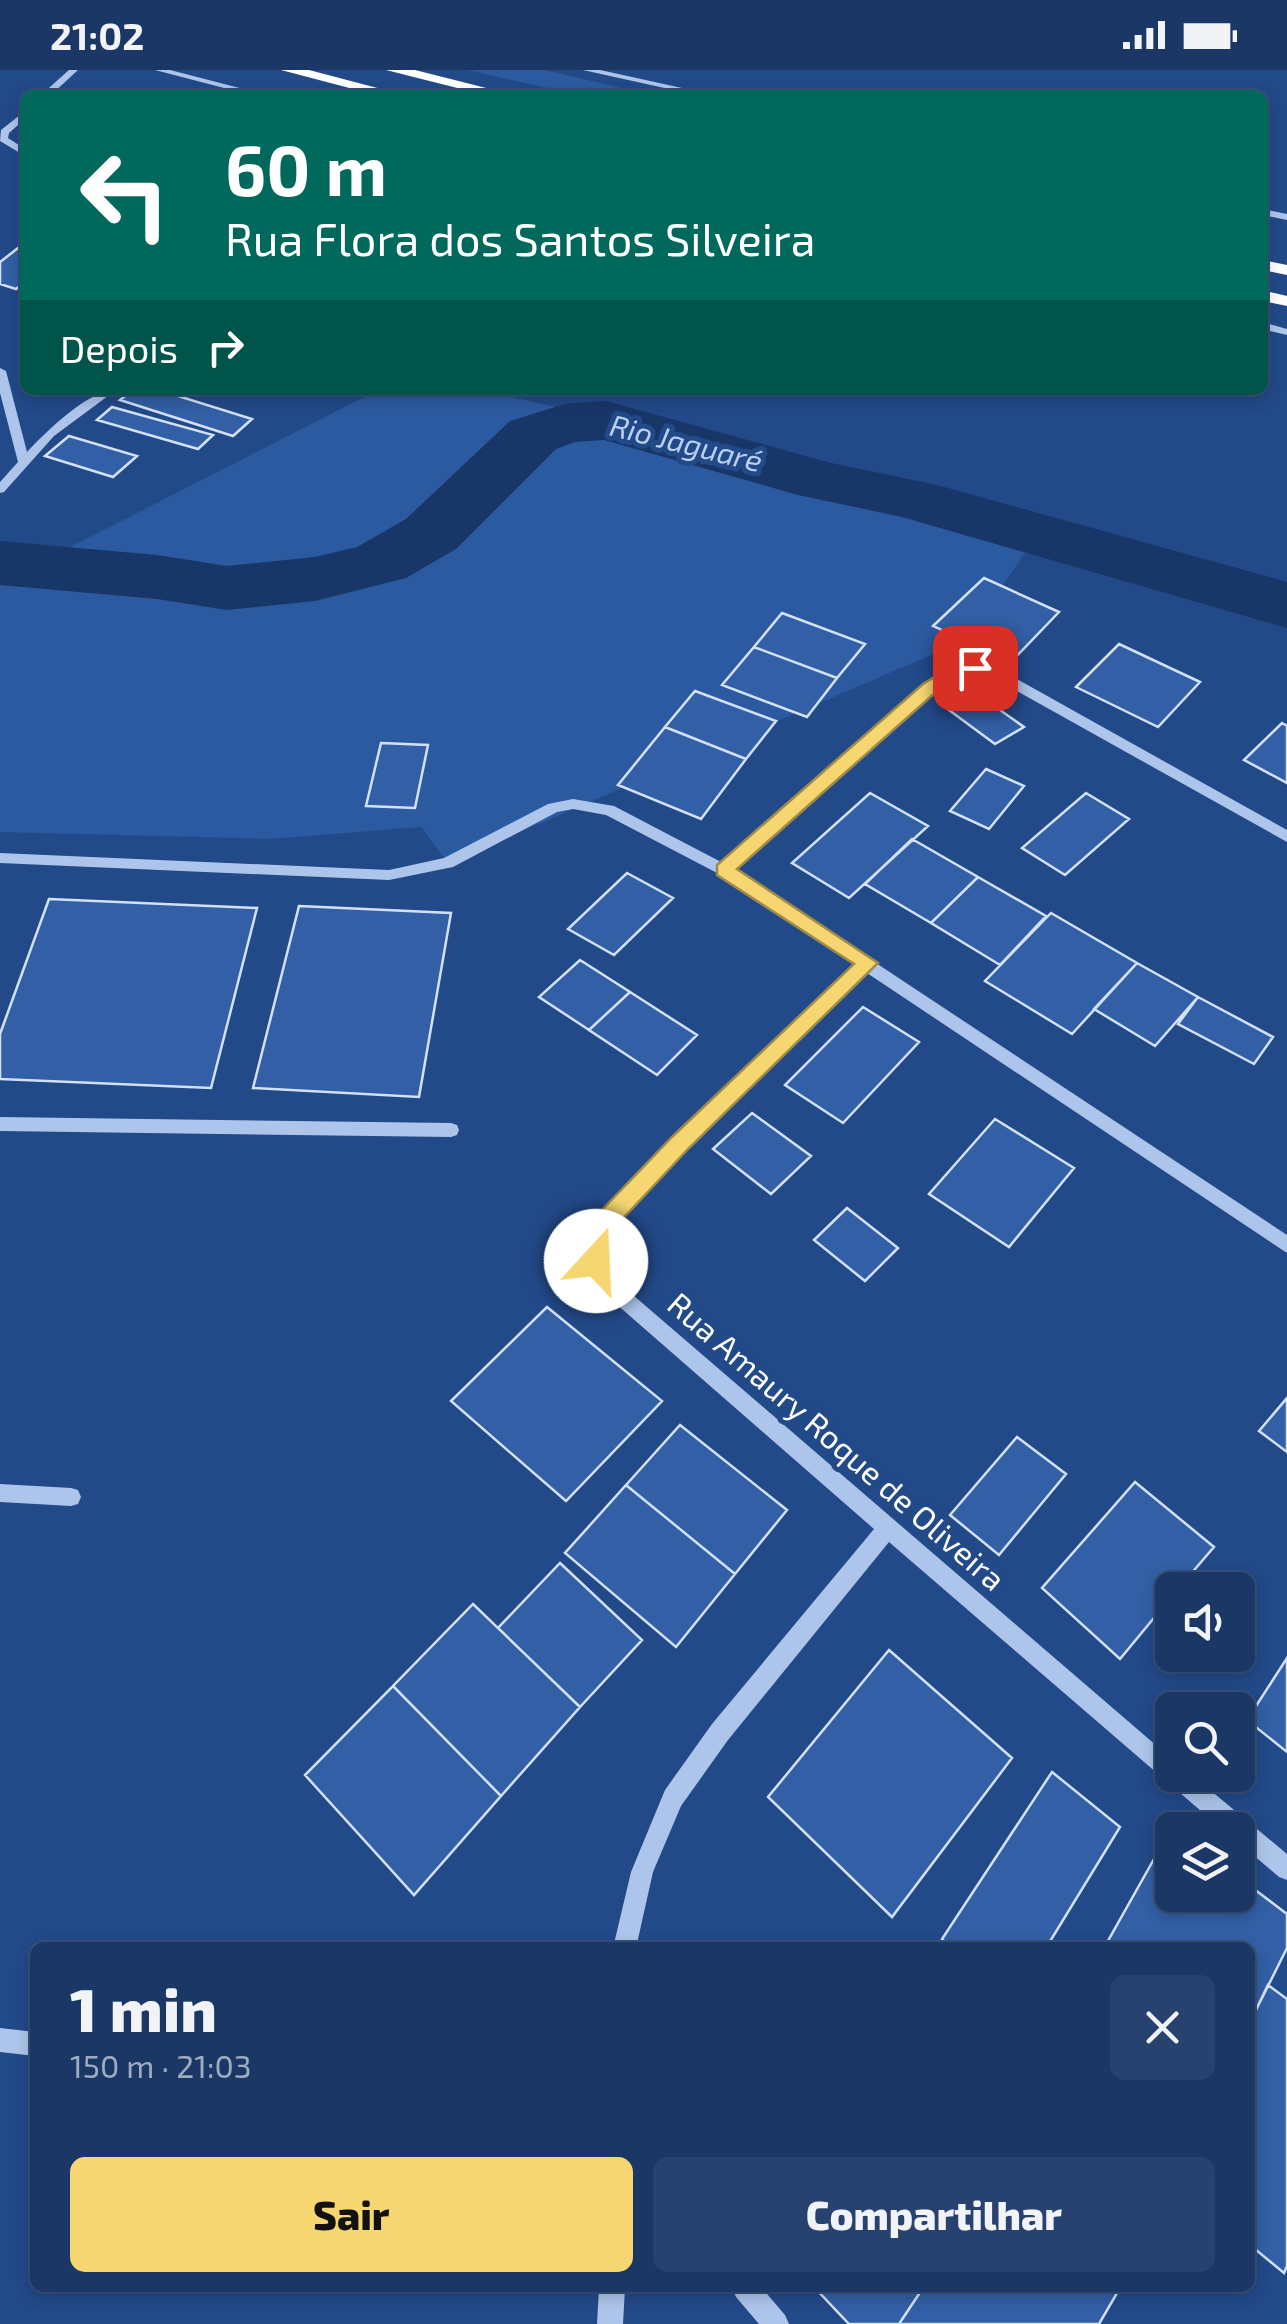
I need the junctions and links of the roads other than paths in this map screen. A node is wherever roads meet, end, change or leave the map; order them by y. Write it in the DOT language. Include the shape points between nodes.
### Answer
graph roads {
  1 [pos="74,70"];
  2 [pos="159,70"];
  3 [pos="289,70"];
  4 [pos="394,70"];
  5 [pos="587,70"];
  6 [pos="52,90"];
  7 [pos="241,90"];
  8 [pos="375,90"];
  9 [pos="484,90"];
  10 [pos="685,90"];
  11 [pos="20,118"];
  12 [pos="20,151"];
  13 [pos="0,371"];
  14 [pos="103,395"];
  15 [pos="23,460"];
  16 [pos="0,488"];
  17 [pos="1287,838"];
  18 [pos="0,858"];
  19 [pos="724,870"];
  20 [pos="868,963"];
  21 [pos="0,1124"];
  22 [pos="450,1130"];
  23 [pos="1287,1245"];
  24 [pos="0,1493"];
  25 [pos="71,1497"];
  26 [pos="886,1530"];
  27 [pos="1155,1758"];
  28 [pos="1195,1792"];
  29 [pos="1287,1869"];
  30 [pos="625,1942"];
  31 [pos="0,2040"];
  32 [pos="30,2043"];
  33 [pos="612,2292"];
  34 [pos="748,2292"];
  35 [pos="610,2324"];
  36 [pos="776,2324"];
  1 -- 6 [label="street"];
  2 -- 7 [label="street"];
  3 -- 8 [label="highway"];
  4 -- 9 [label="highway"];
  5 -- 10 [label="street"];
  11 -- 12 [label="street" via="3,140"];
  13 -- 15 [label="street"];
  14 -- 15 [label="street"];
  15 -- 16 [label="street"];
  17 -- 19 [label="street" via="994,672 975,668 929,688"];
  18 -- 19 [label="street" via="389,875 448,863 532,816 573,804 609,810"];
  19 -- 20 [label="street"];
  20 -- 23 [label="street"];
  20 -- 26 [label="street, Rua Amaury Roque de Oliveira" via="608,1219 596,1261 605,1283"];
  21 -- 22 [label="street"];
  24 -- 25 [label="street"];
  26 -- 27 [label="street, Rua Amaury Roque de Oliveira"];
  26 -- 30 [label="street" via="673,1798 642,1872"];
  28 -- 29 [label="street, Rua Amaury Roque de Oliveira"];
  31 -- 32 [label="street"];
  33 -- 35 [label="street"];
  34 -- 36 [label="street"];
}
